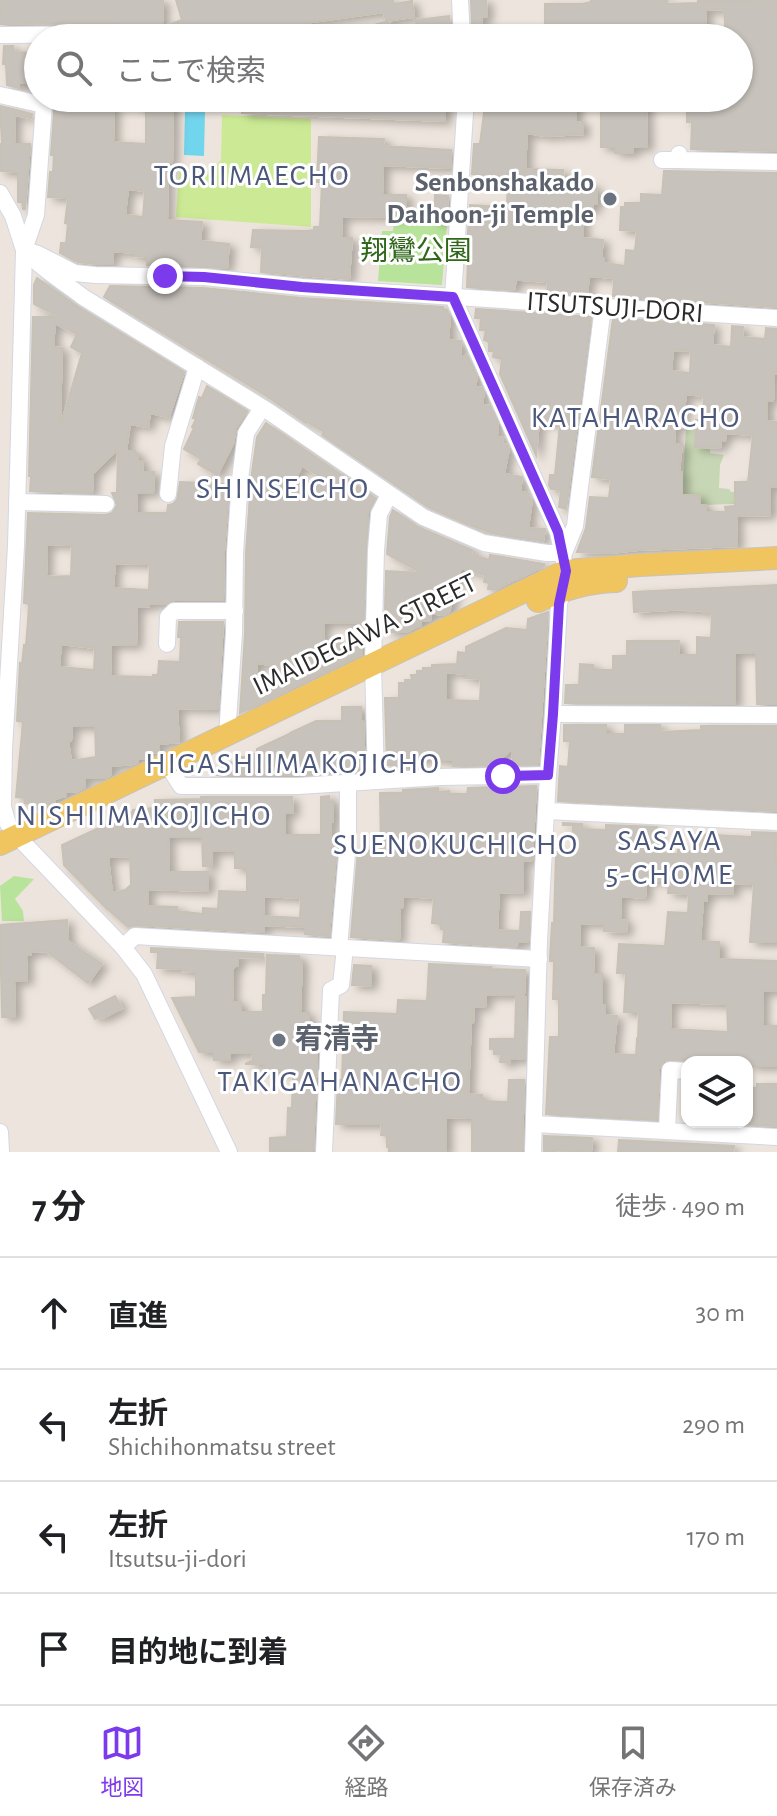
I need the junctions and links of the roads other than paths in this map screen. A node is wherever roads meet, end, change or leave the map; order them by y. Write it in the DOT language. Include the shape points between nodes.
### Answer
graph roads {
  1 [pos="460,0"];
  2 [pos="461,24"];
  3 [pos="0,35"];
  4 [pos="24,35"];
  5 [pos="0,95"];
  6 [pos="24,100"];
  7 [pos="43,112"];
  8 [pos="465,112"];
  9 [pos="673,158"];
  10 [pos="777,162"];
  11 [pos="0,193"];
  12 [pos="24,250"];
  13 [pos="95,275"];
  14 [pos="83,297"];
  15 [pos="453,297"];
  16 [pos="603,307"];
  17 [pos="777,318"];
  18 [pos="197,367"];
  19 [pos="262,408"];
  20 [pos="168,494"];
  21 [pos="389,495"];
  22 [pos="17,502"];
  23 [pos="106,504"];
  24 [pos="777,558"];
  25 [pos="564,571"];
  26 [pos="777,572"];
  27 [pos="235,611"];
  28 [pos="167,644"];
  29 [pos="373,671"];
  30 [pos="553,714"];
  31 [pos="777,715"];
  32 [pos="227,735"];
  33 [pos="171,770"];
  34 [pos="548,775"];
  35 [pos="376,780"];
  36 [pos="348,782"];
  37 [pos="547,811"];
  38 [pos="777,822"];
  39 [pos="15,842"];
  40 [pos="0,860"];
  41 [pos="123,947"];
  42 [pos="342,948"];
  43 [pos="539,959"];
  44 [pos="681,1071"];
  45 [pos="534,1124"];
  46 [pos="713,1128"];
  47 [pos="667,1131"];
  48 [pos="0,1132"];
  49 [pos="777,1137"];
  50 [pos="1,1152"];
  51 [pos="229,1152"];
  52 [pos="324,1152"];
  53 [pos="533,1152"];
  1 -- 2 [label="street"];
  3 -- 4 [label="street"];
  5 -- 6 [label="street"];
  7 -- 12 [label="street" via="36,215"];
  8 -- 15 [label="street"];
  9 -- 10 [label="street"];
  11 -- 12 [label="street"];
  12 -- 13 [label="street, ITSUTSUJI-DORI" via="75,273"];
  12 -- 14 [label="street"];
  12 -- 22 [label="street"];
  13 -- 14 [label="street" via="82,285"];
  13 -- 15 [label="street, ITSUTSUJI-DORI" via="204,277"];
  14 -- 18 [label="street"];
  15 -- 16 [label="street, ITSUTSUJI-DORI"];
  15 -- 25 [label="street" via="558,532"];
  16 -- 17 [label="street, ITSUTSUJI-DORI"];
  16 -- 25 [label="street" via="575,526"];
  18 -- 19 [label="street"];
  18 -- 20 [label="street" via="173,446"];
  19 -- 21 [label="street"];
  19 -- 27 [label="street" via="246,433"];
  21 -- 25 [label="street" via="423,517 484,543 547,553"];
  21 -- 29 [label="street" via="379,514"];
  22 -- 23 [label="street"];
  22 -- 39 [label="street" via="3,807"];
  24 -- 25 [label="main road, IMAIDEGAWA STREET"];
  25 -- 26 [label="main road, IMAIDEGAWA STREET" via="600,582"];
  25 -- 29 [label="main road, IMAIDEGAWA STREET"];
  25 -- 30 [label="street"];
  27 -- 28 [label="street" via="174,611 168,617"];
  27 -- 32 [label="street"];
  29 -- 32 [label="main road, IMAIDEGAWA STREET"];
  29 -- 33 [label="main road, IMAIDEGAWA STREET"];
  29 -- 35 [label="street"];
  30 -- 31 [label="street"];
  30 -- 34 [label="street"];
  32 -- 33 [label="main road, IMAIDEGAWA STREET"];
  33 -- 36 [label="street" via="181,786"];
  33 -- 39 [label="main road, IMAIDEGAWA STREET"];
  34 -- 35 [label="street"];
  34 -- 37 [label="street"];
  35 -- 36 [label="street"];
  36 -- 42 [label="street"];
  37 -- 38 [label="street"];
  37 -- 43 [label="street"];
  39 -- 40 [label="main road, IMAIDEGAWA STREET"];
  39 -- 41 [label="street"];
  41 -- 42 [label="street" via="135,936"];
  41 -- 51 [label="street" via="144,974"];
  42 -- 43 [label="street"];
  42 -- 52 [label="street" via="341,985 331,990"];
  43 -- 45 [label="street"];
  44 -- 47 [label="street" via="670,1070"];
  45 -- 47 [label="street"];
  45 -- 53 [label="street"];
  46 -- 47 [label="street"];
  46 -- 49 [label="street"];
  48 -- 50 [label="street"];
}
